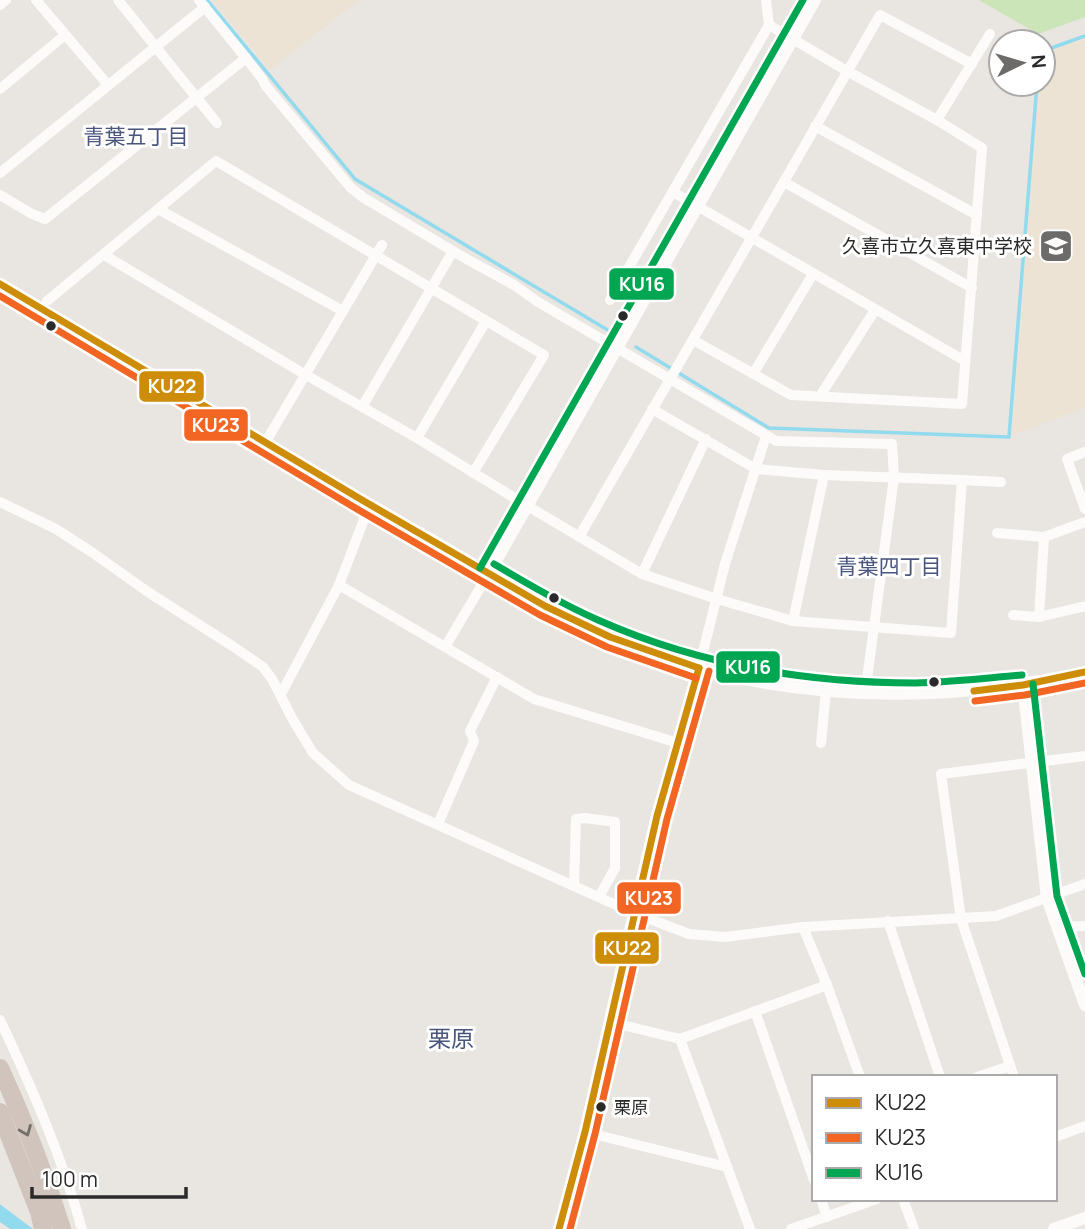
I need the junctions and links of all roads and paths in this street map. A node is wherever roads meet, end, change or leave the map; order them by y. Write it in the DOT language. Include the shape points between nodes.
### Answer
graph roads {
  1 [pos="6,0"];
  2 [pos="36,0"];
  3 [pos="118,0"];
  4 [pos="766,0"];
  5 [pos="815,0"];
  6 [pos="202,3"];
  7 [pos="0,5"];
  8 [pos="769,25"];
  9 [pos="65,35"];
  10 [pos="793,38"];
  11 [pos="987,39"];
  12 [pos="155,47"];
  13 [pos="246,58"];
  14 [pos="972,64"];
  15 [pos="848,71"];
  16 [pos="108,85"];
  17 [pos="0,89"];
  18 [pos="197,97"];
  19 [pos="937,120"];
  20 [pos="217,123"];
  21 [pos="815,126"];
  22 [pos="0,173"];
  23 [pos="784,182"];
  24 [pos="673,192"];
  25 [pos="0,195"];
  26 [pos="697,206"];
  27 [pos="158,209"];
  28 [pos="977,215"];
  29 [pos="752,238"];
  30 [pos="382,245"];
  31 [pos="453,251"];
  32 [pos="104,255"];
  33 [pos="376,256"];
  34 [pos="813,274"];
  35 [pos="0,284"];
  36 [pos="430,288"];
  37 [pos="972,288"];
  38 [pos="610,300"];
  39 [pos="47,301"];
  40 [pos="875,310"];
  41 [pos="344,311"];
  42 [pos="486,321"];
  43 [pos="693,340"];
  44 [pos="617,348"];
  45 [pos="965,361"];
  46 [pos="752,374"];
  47 [pos="306,375"];
  48 [pos="670,378"];
  49 [pos="820,396"];
  50 [pos="362,407"];
  51 [pos="652,410"];
  52 [pos="766,436"];
  53 [pos="417,438"];
  54 [pos="706,439"];
  55 [pos="265,443"];
  56 [pos="1085,452"];
  57 [pos="756,468"];
  58 [pos="472,473"];
  59 [pos="824,475"];
  60 [pos="894,477"];
  61 [pos="962,480"];
  62 [pos="1001,482"];
  63 [pos="0,502"];
  64 [pos="371,505"];
  65 [pos="526,505"];
  66 [pos="1085,509"];
  67 [pos="1085,522"];
  68 [pos="997,533"];
  69 [pos="579,537"];
  70 [pos="1044,537"];
  71 [pos="489,573"];
  72 [pos="642,574"];
  73 [pos="339,585"];
  74 [pos="717,599"];
  75 [pos="1085,606"];
  76 [pos="1013,615"];
  77 [pos="1039,617"];
  78 [pos="793,621"];
  79 [pos="872,627"];
  80 [pos="446,647"];
  81 [pos="699,668"];
  82 [pos="1085,672"];
  83 [pos="497,677"];
  84 [pos="1023,685"];
  85 [pos="826,690"];
  86 [pos="281,694"];
  87 [pos="865,694"];
  88 [pos="678,743"];
  89 [pos="821,743"];
  90 [pos="1085,756"];
  91 [pos="1031,763"];
  92 [pos="438,824"];
  93 [pos="1085,884"];
  94 [pos="573,886"];
  95 [pos="599,897"];
  96 [pos="1047,898"];
  97 [pos="634,913"];
  98 [pos="961,919"];
  99 [pos="888,921"];
  100 [pos="1085,926"];
  101 [pos="803,927"];
  102 [pos="1058,927"];
  103 [pos="827,985"];
  104 [pos="1085,1006"];
  105 [pos="755,1011"];
  106 [pos="0,1020"];
  107 [pos="610,1021"];
  108 [pos="680,1038"];
  109 [pos="0,1068"];
  110 [pos="1012,1072"];
  111 [pos="859,1075"];
  112 [pos="939,1075"];
  113 [pos="991,1075"];
  114 [pos="0,1112"];
  115 [pos="1085,1126"];
  116 [pos="585,1132"];
  117 [pos="1057,1136"];
  118 [pos="727,1167"];
  119 [pos="812,1174"];
  120 [pos="822,1201"];
  121 [pos="871,1201"];
  122 [pos="904,1201"];
  123 [pos="827,1217"];
  124 [pos="1085,1218"];
  125 [pos="43,1229"];
  126 [pos="62,1229"];
  127 [pos="82,1229"];
  128 [pos="559,1229"];
  129 [pos="750,1229"];
  130 [pos="791,1229"];
  131 [pos="914,1229"];
  132 [pos="1054,1229"];
  1 -- 7 [label="street"];
  2 -- 9 [label="street"];
  3 -- 12 [label="street"];
  4 -- 8 [label="street"];
  5 -- 10 [label="street"];
  6 -- 12 [label="street"];
  6 -- 13 [label="street"];
  8 -- 10 [label="street"];
  8 -- 24 [label="street"];
  9 -- 16 [label="street"];
  9 -- 17 [label="street"];
  10 -- 15 [label="street"];
  10 -- 26 [label="street"];
  11 -- 14 [label="street"];
  12 -- 16 [label="street"];
  12 -- 18 [label="street"];
  13 -- 18 [label="street"];
  13 -- 31 [label="street" via="351,188"];
  14 -- 15 [label="street" via="880,15"];
  14 -- 19 [label="street"];
  15 -- 19 [label="street"];
  15 -- 21 [label="street"];
  16 -- 22 [label="street"];
  18 -- 20 [label="street"];
  18 -- 25 [label="street" via="45,219"];
  19 -- 28 [label="street" via="982,148"];
  21 -- 23 [label="street"];
  21 -- 28 [label="street"];
  23 -- 29 [label="street"];
  23 -- 37 [label="street"];
  24 -- 26 [label="street"];
  24 -- 38 [label="street"];
  26 -- 29 [label="street"];
  26 -- 44 [label="street"];
  27 -- 32 [label="street"];
  27 -- 33 [label="street" via="216,161"];
  27 -- 41 [label="street"];
  28 -- 37 [label="street"];
  29 -- 34 [label="street"];
  29 -- 43 [label="street"];
  30 -- 33 [label="street"];
  31 -- 36 [label="street"];
  31 -- 44 [label="street"];
  32 -- 39 [label="street"];
  32 -- 47 [label="street"];
  33 -- 36 [label="street"];
  33 -- 41 [label="street"];
  34 -- 40 [label="street"];
  34 -- 46 [label="street"];
  35 -- 55 [label="street"];
  36 -- 42 [label="street"];
  36 -- 50 [label="street"];
  37 -- 45 [label="street"];
  40 -- 45 [label="street"];
  40 -- 49 [label="street"];
  41 -- 47 [label="street"];
  42 -- 53 [label="street"];
  42 -- 58 [label="street" via="544,355"];
  43 -- 46 [label="street"];
  43 -- 48 [label="street"];
  44 -- 48 [label="street"];
  44 -- 65 [label="street"];
  45 -- 49 [label="street" via="962,404"];
  46 -- 49 [label="street" via="791,395"];
  47 -- 50 [label="street"];
  47 -- 55 [label="street"];
  48 -- 51 [label="street"];
  48 -- 52 [label="street"];
  50 -- 53 [label="street"];
  51 -- 54 [label="street"];
  51 -- 69 [label="street"];
  52 -- 57 [label="street"];
  52 -- 60 [label="street" via="776,441 892,444"];
  53 -- 58 [label="street"];
  54 -- 57 [label="street"];
  54 -- 72 [label="street"];
  55 -- 64 [label="street"];
  56 -- 66 [label="street" via="1067,459"];
  57 -- 59 [label="street"];
  57 -- 74 [label="street"];
  58 -- 65 [label="street"];
  59 -- 60 [label="street"];
  59 -- 78 [label="street"];
  60 -- 61 [label="street"];
  60 -- 79 [label="street"];
  61 -- 62 [label="street"];
  61 -- 79 [label="street" via="951,633"];
  63 -- 86 [label="street" via="56,529 234,647 263,667"];
  64 -- 71 [label="street"];
  64 -- 73 [label="street"];
  65 -- 69 [label="street"];
  65 -- 71 [label="street"];
  67 -- 70 [label="street"];
  68 -- 70 [label="street"];
  69 -- 72 [label="street"];
  70 -- 77 [label="street"];
  71 -- 80 [label="street"];
  71 -- 81 [label="street" via="587,626"];
  72 -- 74 [label="street"];
  73 -- 80 [label="street"];
  73 -- 86 [label="street"];
  74 -- 78 [label="street"];
  74 -- 81 [label="street"];
  75 -- 77 [label="street"];
  76 -- 77 [label="street"];
  78 -- 79 [label="street"];
  79 -- 87 [label="street"];
  80 -- 83 [label="street"];
  81 -- 85 [label="street"];
  81 -- 88 [label="street"];
  82 -- 84 [label="street"];
  83 -- 88 [label="street" via="534,699"];
  83 -- 92 [label="street" via="470,731 474,741"];
  84 -- 87 [label="street" via="950,693"];
  84 -- 91 [label="street"];
  85 -- 87 [label="street"];
  85 -- 89 [label="street"];
  86 -- 92 [label="street" via="313,753 349,785"];
  88 -- 97 [label="street"];
  90 -- 91 [label="street"];
  91 -- 96 [label="street"];
  91 -- 98 [label="street" via="941,774"];
  92 -- 94 [label="street"];
  93 -- 96 [label="street"];
  94 -- 95 [label="street"];
  94 -- 95 [label="street" via="576,819 615,822 615,868"];
  95 -- 97 [label="street"];
  96 -- 98 [label="street" via="996,916"];
  96 -- 102 [label="street"];
  97 -- 101 [label="street" via="689,934 725,937"];
  97 -- 107 [label="street"];
  98 -- 99 [label="street"];
  98 -- 110 [label="street"];
  99 -- 101 [label="street"];
  99 -- 112 [label="street"];
  100 -- 102 [label="street"];
  101 -- 103 [label="street"];
  102 -- 104 [label="street"];
  103 -- 105 [label="street"];
  103 -- 111 [label="street"];
  105 -- 108 [label="street"];
  105 -- 119 [label="street"];
  106 -- 127 [label="street" via="49,1131"];
  107 -- 108 [label="street"];
  107 -- 116 [label="street"];
  108 -- 118 [label="street"];
  109 -- 126 [label="highway, one-way"];
  110 -- 113 [label="street"];
  114 -- 125 [label="highway"];
  115 -- 117 [label="street"];
  116 -- 118 [label="street"];
  116 -- 128 [label="street"];
  118 -- 129 [label="street"];
  120 -- 123 [label="street"];
  121 -- 123 [label="street"];
  122 -- 131 [label="street"];
  123 -- 130 [label="street"];
  124 -- 132 [label="street"];
}
